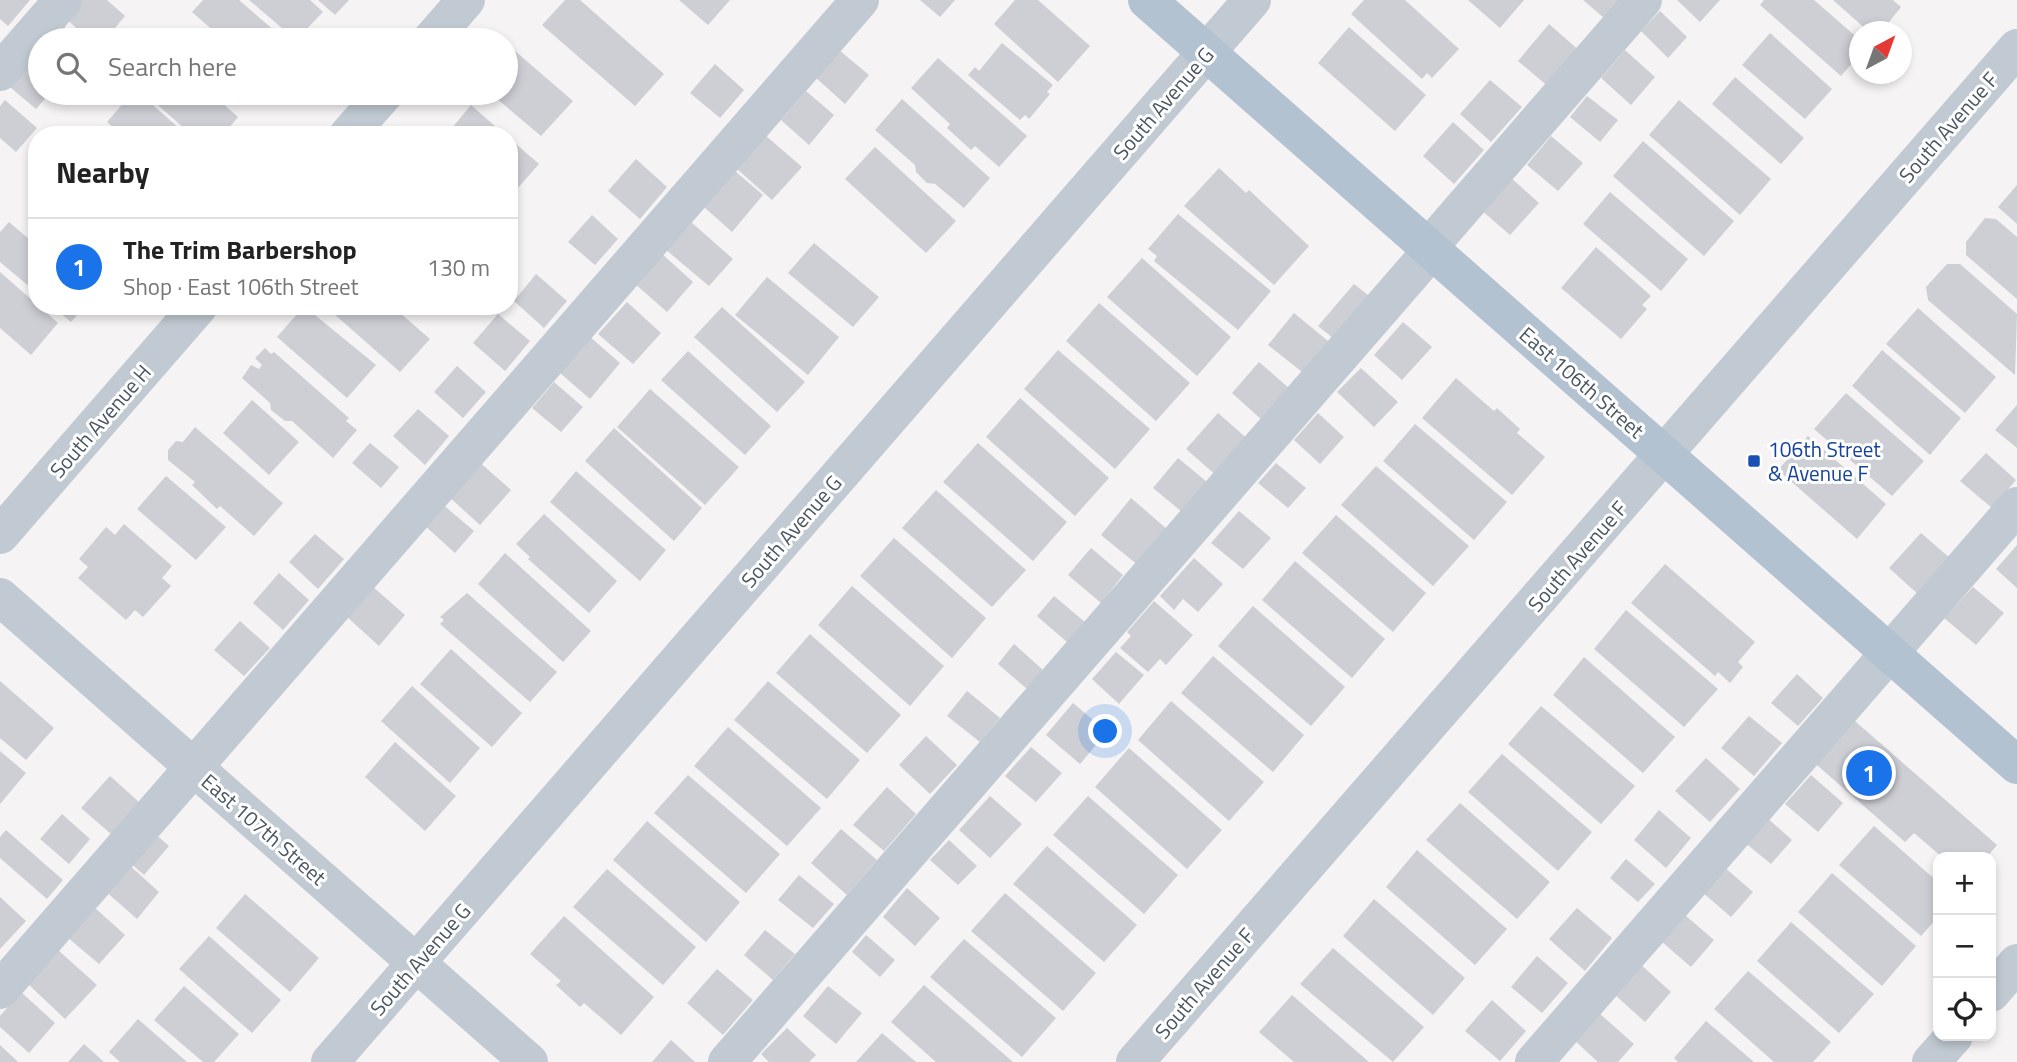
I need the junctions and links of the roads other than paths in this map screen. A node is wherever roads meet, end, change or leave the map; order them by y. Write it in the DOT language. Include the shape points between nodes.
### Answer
graph roads {
  1 [pos="63,0"];
  2 [pos="466,0"];
  3 [pos="860,0"];
  4 [pos="1146,0"];
  5 [pos="1252,0"];
  6 [pos="1643,0"];
  7 [pos="38,28"];
  8 [pos="442,28"];
  9 [pos="28,40"];
  10 [pos="2017,48"];
  11 [pos="1207,53"];
  12 [pos="0,72"];
  13 [pos="374,105"];
  14 [pos="356,126"];
  15 [pos="1430,249"];
  16 [pos="191,315"];
  17 [pos="1664,455"];
  18 [pos="2017,506"];
  19 [pos="0,535"];
  20 [pos="0,597"];
  21 [pos="1890,653"];
  22 [pos="2017,765"];
  23 [pos="193,767"];
  24 [pos="416,963"];
  25 [pos="2017,963"];
  26 [pos="1996,987"];
  27 [pos="0,990"];
  28 [pos="1950,1041"];
  29 [pos="330,1062"];
  30 [pos="528,1062"];
  31 [pos="727,1062"];
  32 [pos="1135,1062"];
  33 [pos="1534,1062"];
  34 [pos="1931,1062"];
  1 -- 7 [label="street"];
  2 -- 8 [label="street"];
  3 -- 23 [label="street"];
  4 -- 11 [label="main road, East 106th Street"];
  5 -- 11 [label="street, South Avenue G"];
  6 -- 15 [label="street"];
  9 -- 12 [label="street"];
  10 -- 17 [label="street, South Avenue F"];
  11 -- 15 [label="main road, East 106th Street"];
  11 -- 24 [label="street, South Avenue G"];
  13 -- 14 [label="street"];
  15 -- 17 [label="main road, East 106th Street"];
  15 -- 31 [label="street"];
  16 -- 19 [label="street, South Avenue H"];
  17 -- 21 [label="main road, East 106th Street"];
  17 -- 32 [label="street, South Avenue F"];
  18 -- 21 [label="street"];
  20 -- 23 [label="street, East 107th Street"];
  21 -- 22 [label="main road, East 106th Street"];
  21 -- 33 [label="street"];
  23 -- 24 [label="street, East 107th Street"];
  23 -- 27 [label="street"];
  24 -- 29 [label="street, South Avenue G"];
  24 -- 30 [label="street, East 107th Street"];
  25 -- 26 [label="street"];
  28 -- 34 [label="street"];
}
